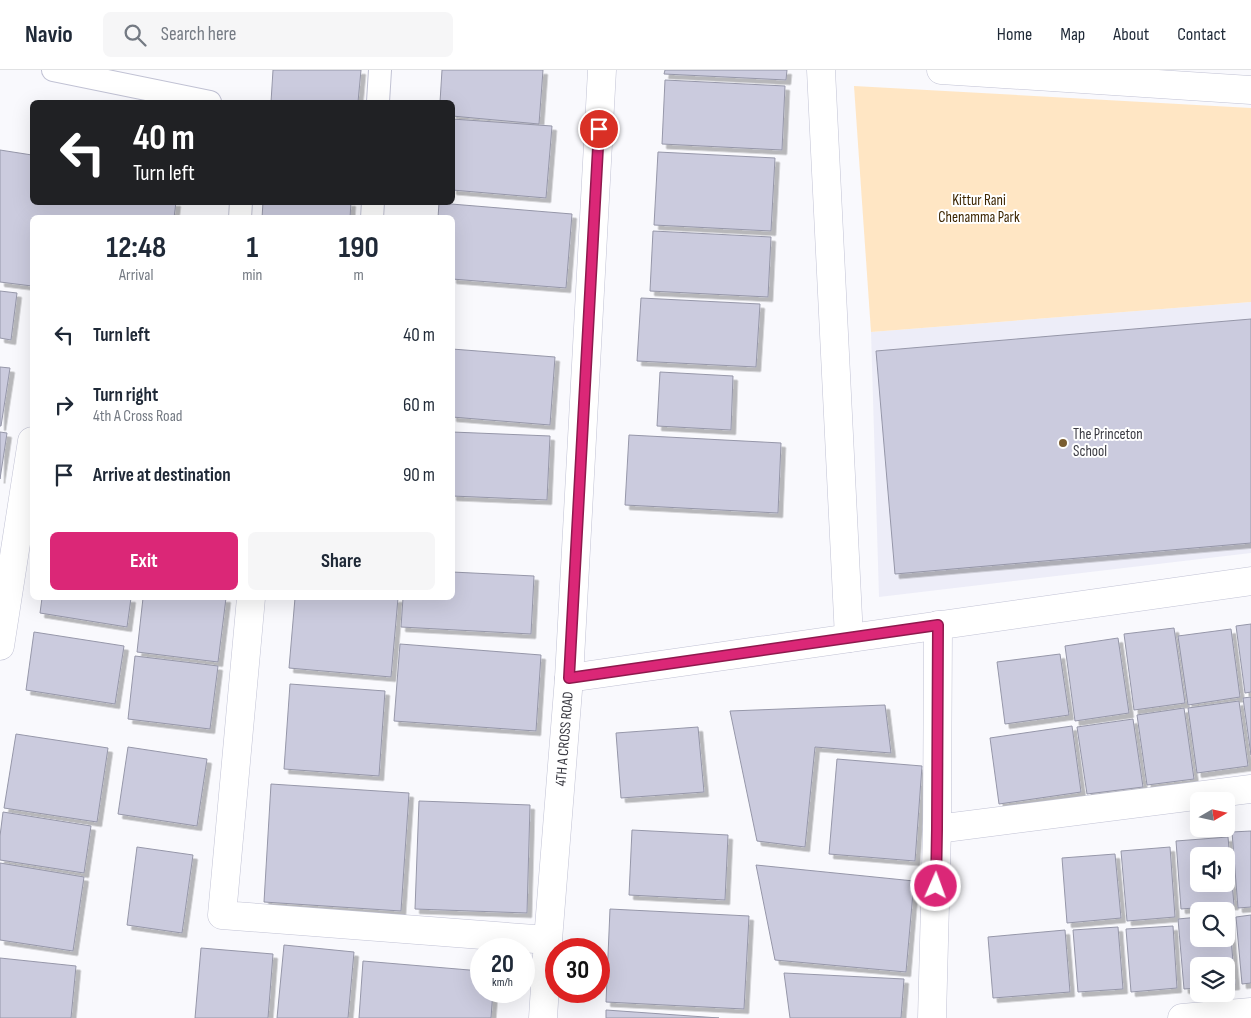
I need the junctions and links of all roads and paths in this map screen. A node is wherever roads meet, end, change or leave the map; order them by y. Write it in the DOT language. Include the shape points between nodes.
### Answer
graph roads {
  1 [pos="52,70"];
  2 [pos="380,70"];
  3 [pos="602,70"];
  4 [pos="821,70"];
  5 [pos="941,70"];
  6 [pos="1251,90"];
  7 [pos="200,100"];
  8 [pos="378,100"];
  9 [pos="30,454"];
  10 [pos="1251,581"];
  11 [pos="251,600"];
  12 [pos="938,625"];
  13 [pos="850,638"];
  14 [pos="0,646"];
  15 [pos="569,678"];
  16 [pos="1251,789"];
  17 [pos="937,829"];
  18 [pos="548,938"];
  19 [pos="545,940"];
  20 [pos="545,987"];
  21 [pos="1251,1012"];
  22 [pos="543,1018"];
  23 [pos="932,1018"];
  24 [pos="1182,1018"];
  1 -- 7 [label="lane"];
  2 -- 8 [label="lane"];
  3 -- 15 [label="street, 4TH A CROSS ROAD"];
  4 -- 13 [label="street"];
  5 -- 6 [label="street"];
  9 -- 14 [label="street"];
  10 -- 12 [label="street"];
  11 -- 19 [label="street" via="222,915"];
  12 -- 13 [label="street"];
  12 -- 17 [label="street"];
  13 -- 15 [label="street"];
  15 -- 18 [label="street, 4TH A CROSS ROAD"];
  16 -- 17 [label="street"];
  17 -- 23 [label="street"];
  20 -- 22 [label="street, 4TH A CROSS ROAD"];
  21 -- 24 [label="street"];
}
